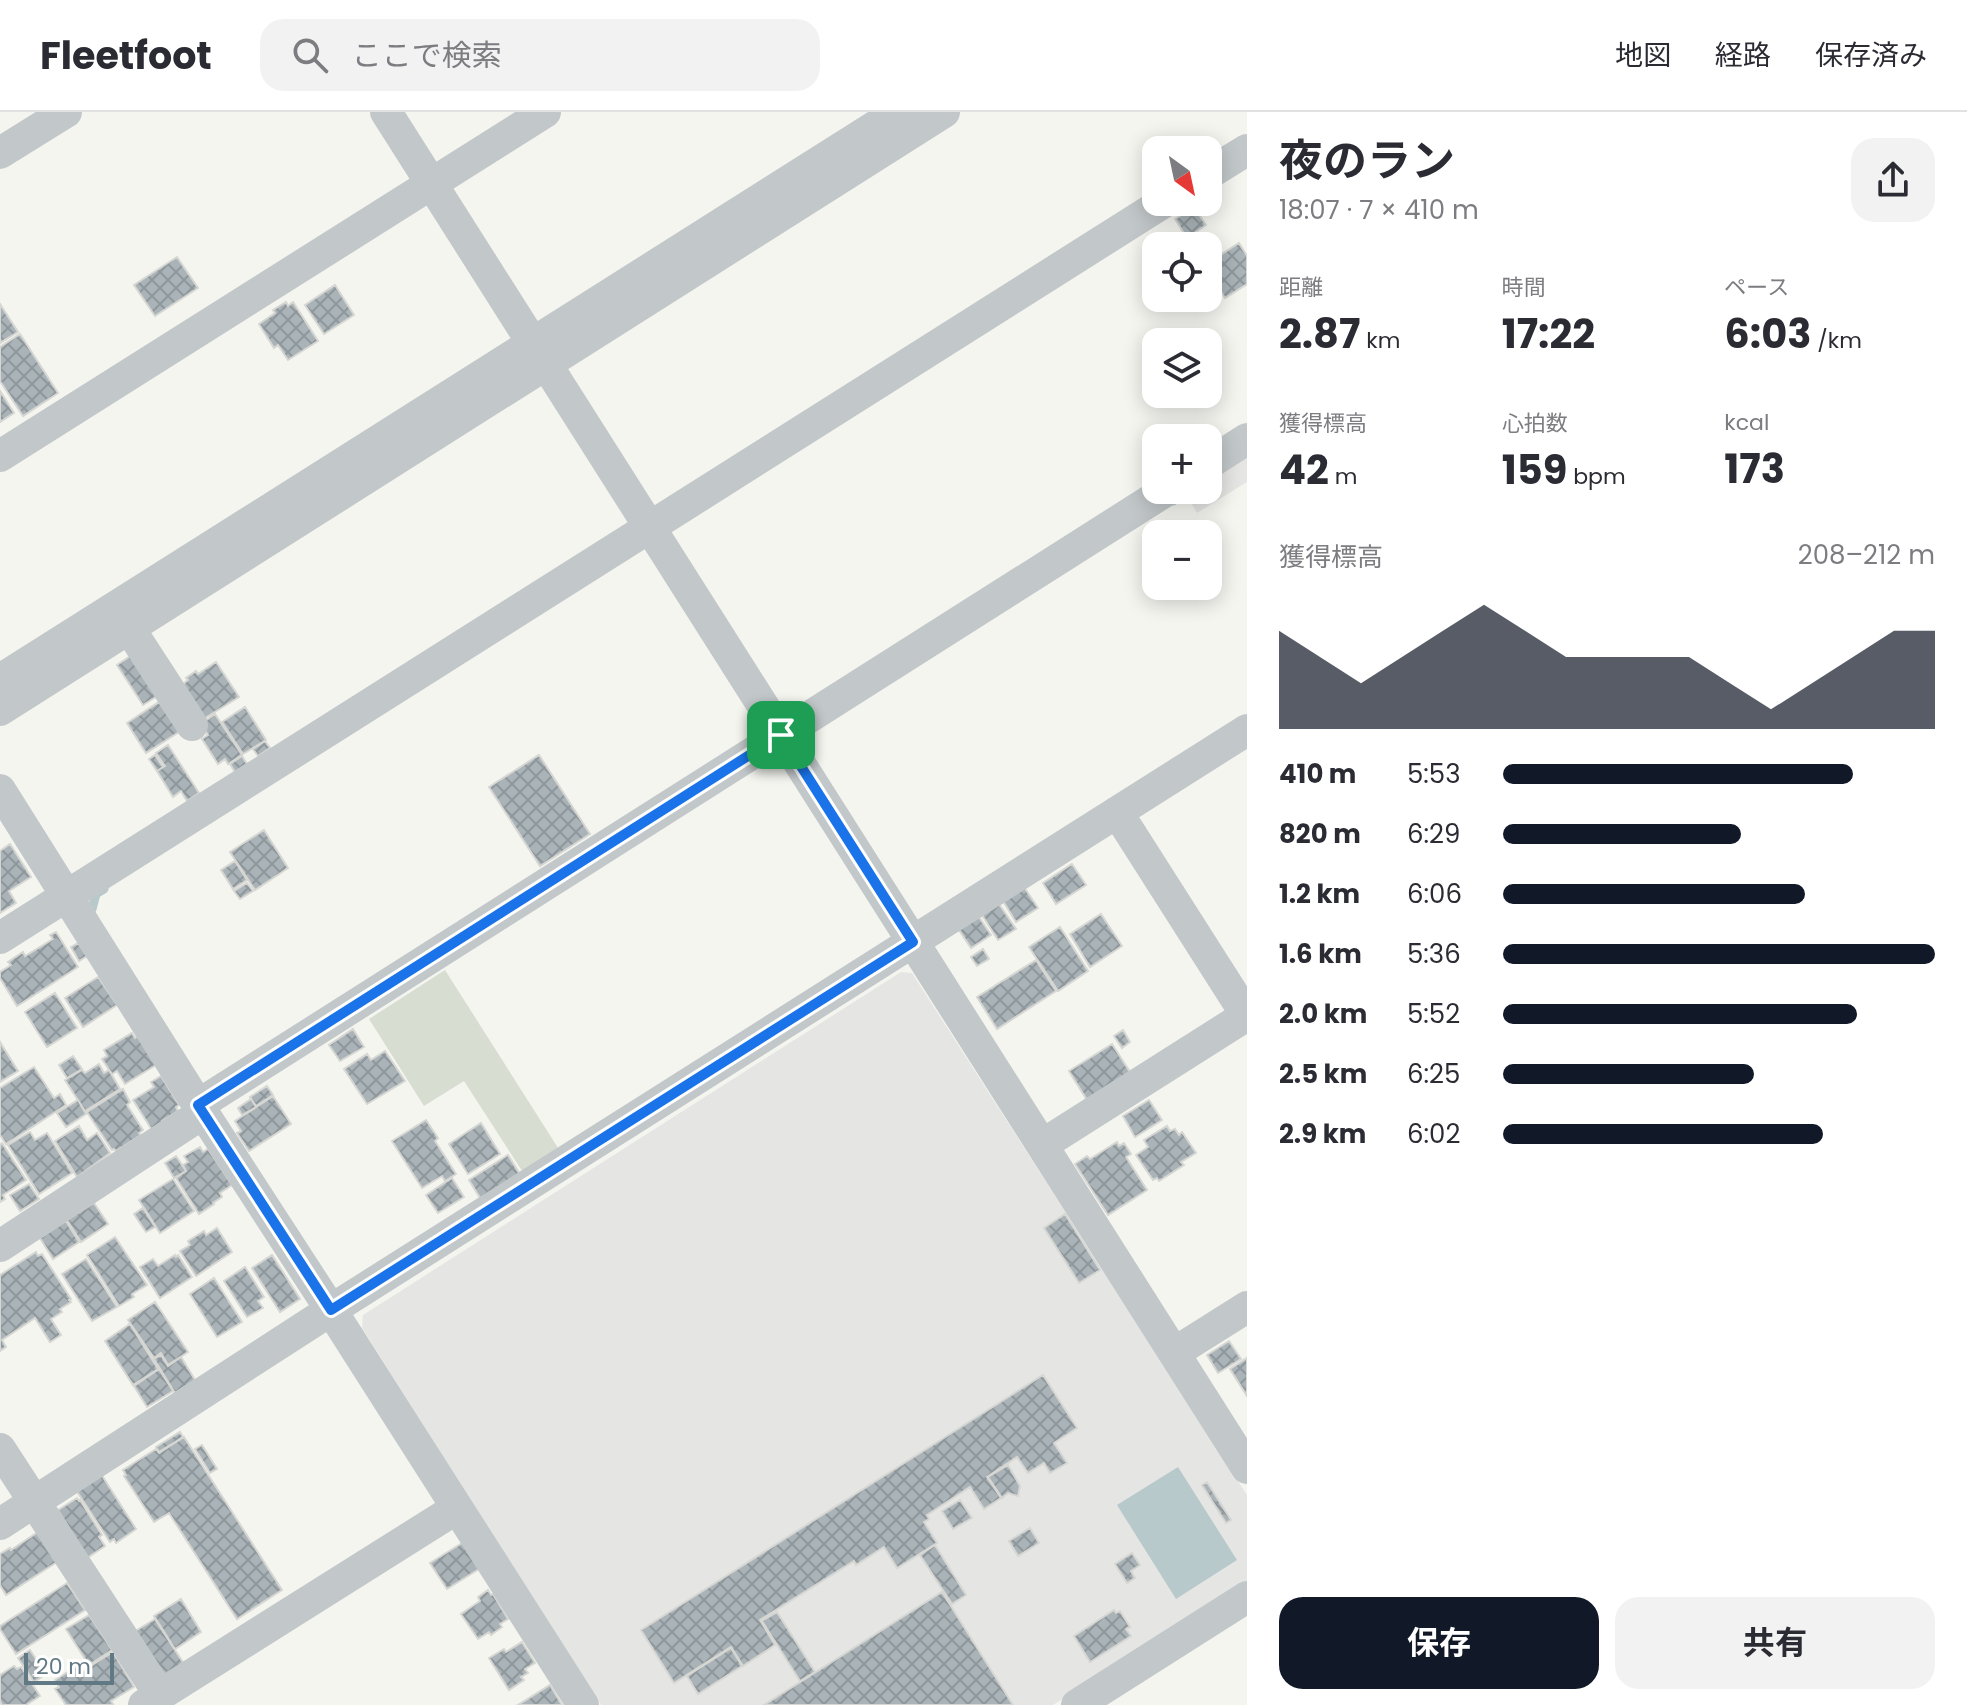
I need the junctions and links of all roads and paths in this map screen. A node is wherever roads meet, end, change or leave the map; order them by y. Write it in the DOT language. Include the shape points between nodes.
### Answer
graph roads {
  1 [pos="66,112"];
  2 [pos="386,112"];
  3 [pos="545,112"];
  4 [pos="898,112"];
  5 [pos="944,112"];
  6 [pos="1247,150"];
  7 [pos="0,153"];
  8 [pos="1222,165"];
  9 [pos="432,184"];
  10 [pos="1142,216"];
  11 [pos="539,354"];
  12 [pos="1247,439"];
  13 [pos="1222,455"];
  14 [pos="0,456"];
  15 [pos="1145,504"];
  16 [pos="649,527"];
  17 [pos="129,628"];
  18 [pos="0,680"];
  19 [pos="0,710"];
  20 [pos="192,725"];
  21 [pos="1247,730"];
  22 [pos="781,735"];
  23 [pos="0,790"];
  24 [pos="1117,812"];
  25 [pos="67,896"];
  26 [pos="0,938"];
  27 [pos="913,942"];
  28 [pos="1247,1016"];
  29 [pos="200,1109"];
  30 [pos="1042,1145"];
  31 [pos="0,1246"];
  32 [pos="1247,1307"];
  33 [pos="331,1310"];
  34 [pos="1174,1353"];
  35 [pos="0,1449"];
  36 [pos="1247,1468"];
  37 [pos="34,1502"];
  38 [pos="457,1508"];
  39 [pos="0,1524"];
  40 [pos="1247,1597"];
  41 [pos="152,1700"];
  42 [pos="583,1705"];
  43 [pos="1077,1705"];
  1 -- 7 [label="street"];
  2 -- 9 [label="street"];
  3 -- 9 [label="street"];
  4 -- 11 [label="street"];
  5 -- 11 [label="street"];
  6 -- 8 [label="street"];
  9 -- 11 [label="street"];
  9 -- 14 [label="street"];
  10 -- 16 [label="street"];
  11 -- 16 [label="street"];
  11 -- 17 [label="street"];
  11 -- 18 [label="street"];
  12 -- 13 [label="street"];
  15 -- 22 [label="street"];
  16 -- 22 [label="street"];
  16 -- 25 [label="street"];
  17 -- 19 [label="street"];
  17 -- 20 [label="street"];
  21 -- 24 [label="street"];
  22 -- 27 [label="street"];
  22 -- 29 [label="street"];
  23 -- 25 [label="street"];
  24 -- 27 [label="street"];
  24 -- 28 [label="street"];
  25 -- 26 [label="street"];
  25 -- 29 [label="street"];
  27 -- 30 [label="street"];
  27 -- 33 [label="street"];
  28 -- 30 [label="street"];
  29 -- 31 [label="street"];
  29 -- 33 [label="street"];
  30 -- 34 [label="street"];
  32 -- 34 [label="street"];
  33 -- 37 [label="street"];
  33 -- 38 [label="street"];
  34 -- 36 [label="street"];
  35 -- 37 [label="street"];
  37 -- 39 [label="street"];
  37 -- 41 [label="street"];
  38 -- 41 [label="street"];
  38 -- 42 [label="street"];
  40 -- 43 [label="street"];
}
